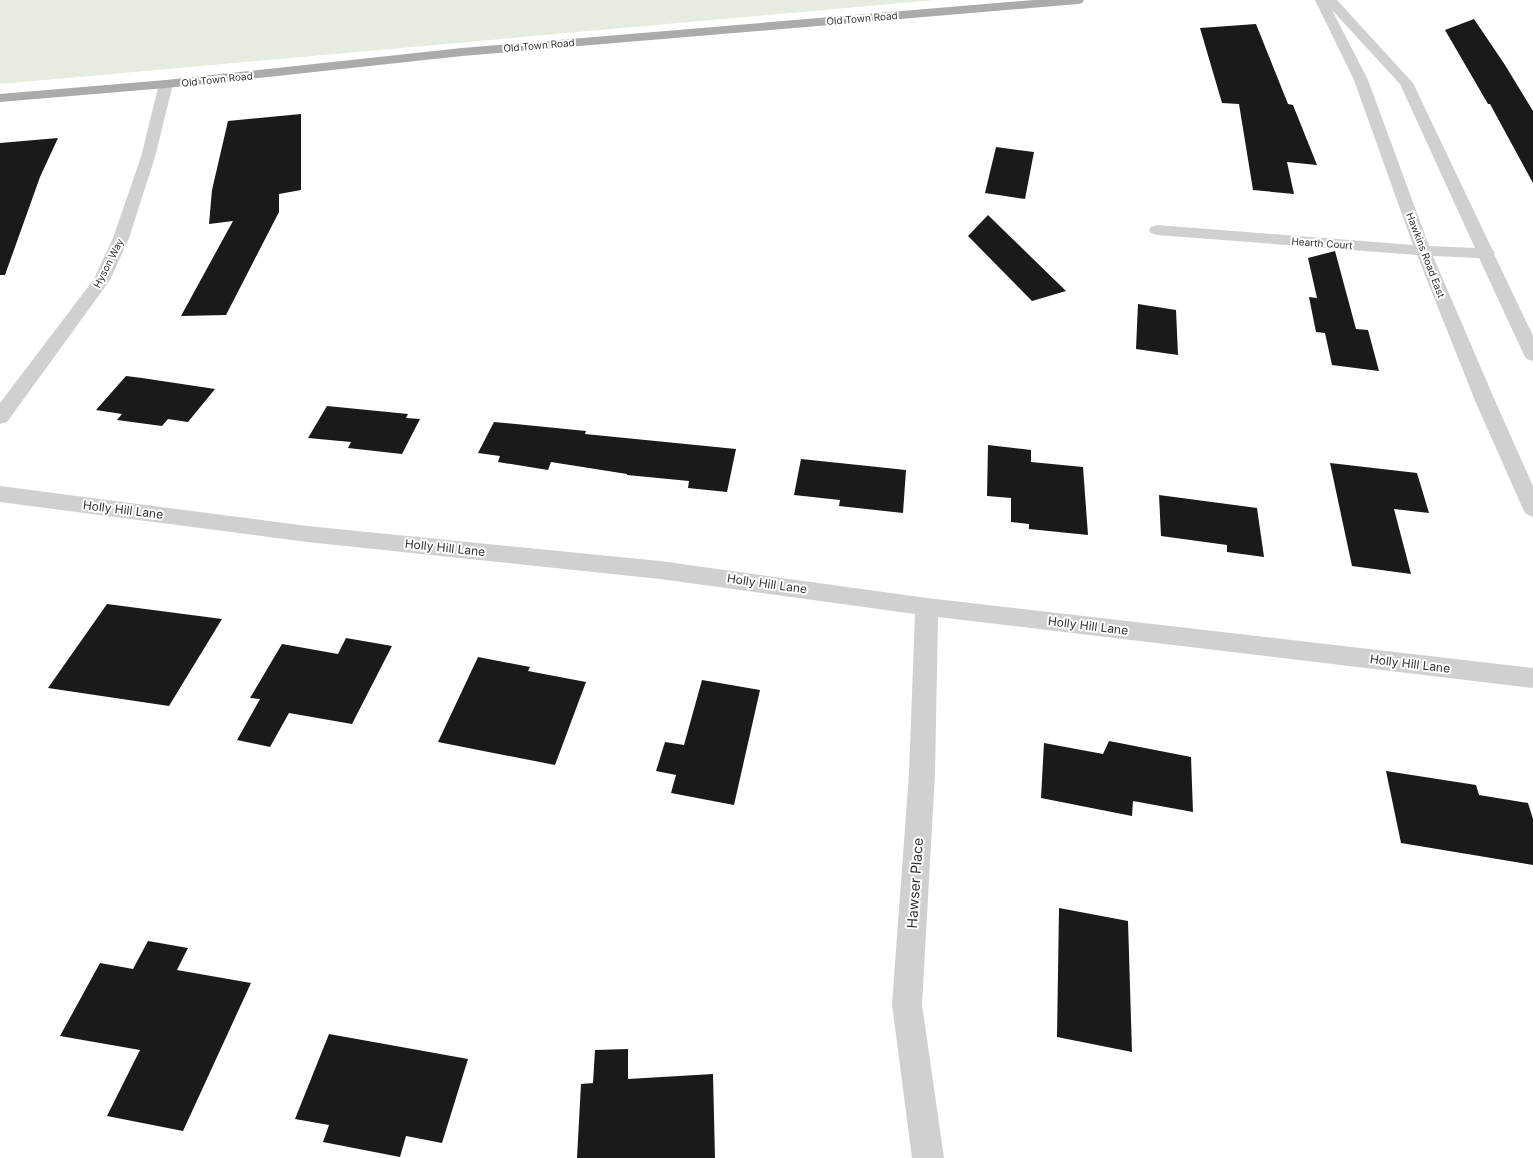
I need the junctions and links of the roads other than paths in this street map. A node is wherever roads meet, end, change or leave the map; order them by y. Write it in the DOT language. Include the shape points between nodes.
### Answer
graph roads {
  1 [pos="1078,0"];
  2 [pos="1321,0"];
  3 [pos="1330,0"];
  4 [pos="166,84"];
  5 [pos="0,98"];
  6 [pos="1157,230"];
  7 [pos="1423,251"];
  8 [pos="1487,254"];
  9 [pos="1533,355"];
  10 [pos="0,417"];
  11 [pos="0,494"];
  12 [pos="1533,509"];
  13 [pos="927,607"];
  14 [pos="1533,678"];
  15 [pos="928,1158"];
  1 -- 4 [label="main road, Old Town Road" via="462,52"];
  2 -- 7 [label="street, Hawkins Road East" via="1361,80"];
  3 -- 8 [label="street" via="1406,83"];
  4 -- 5 [label="main road, Old Town Road"];
  4 -- 10 [label="street, Hyson Way" via="148,157 122,238 102,280"];
  6 -- 7 [label="street, Hearth Court"];
  7 -- 8 [label="street, Hearth Court"];
  7 -- 12 [label="street, Hawkins Road East"];
  8 -- 9 [label="street"];
  11 -- 13 [label="street, Holly Hill Lane" via="307,534 660,570"];
  13 -- 14 [label="street, Holly Hill Lane"];
  13 -- 15 [label="street, Hawser Place" via="922,774 907,1004"];
}
